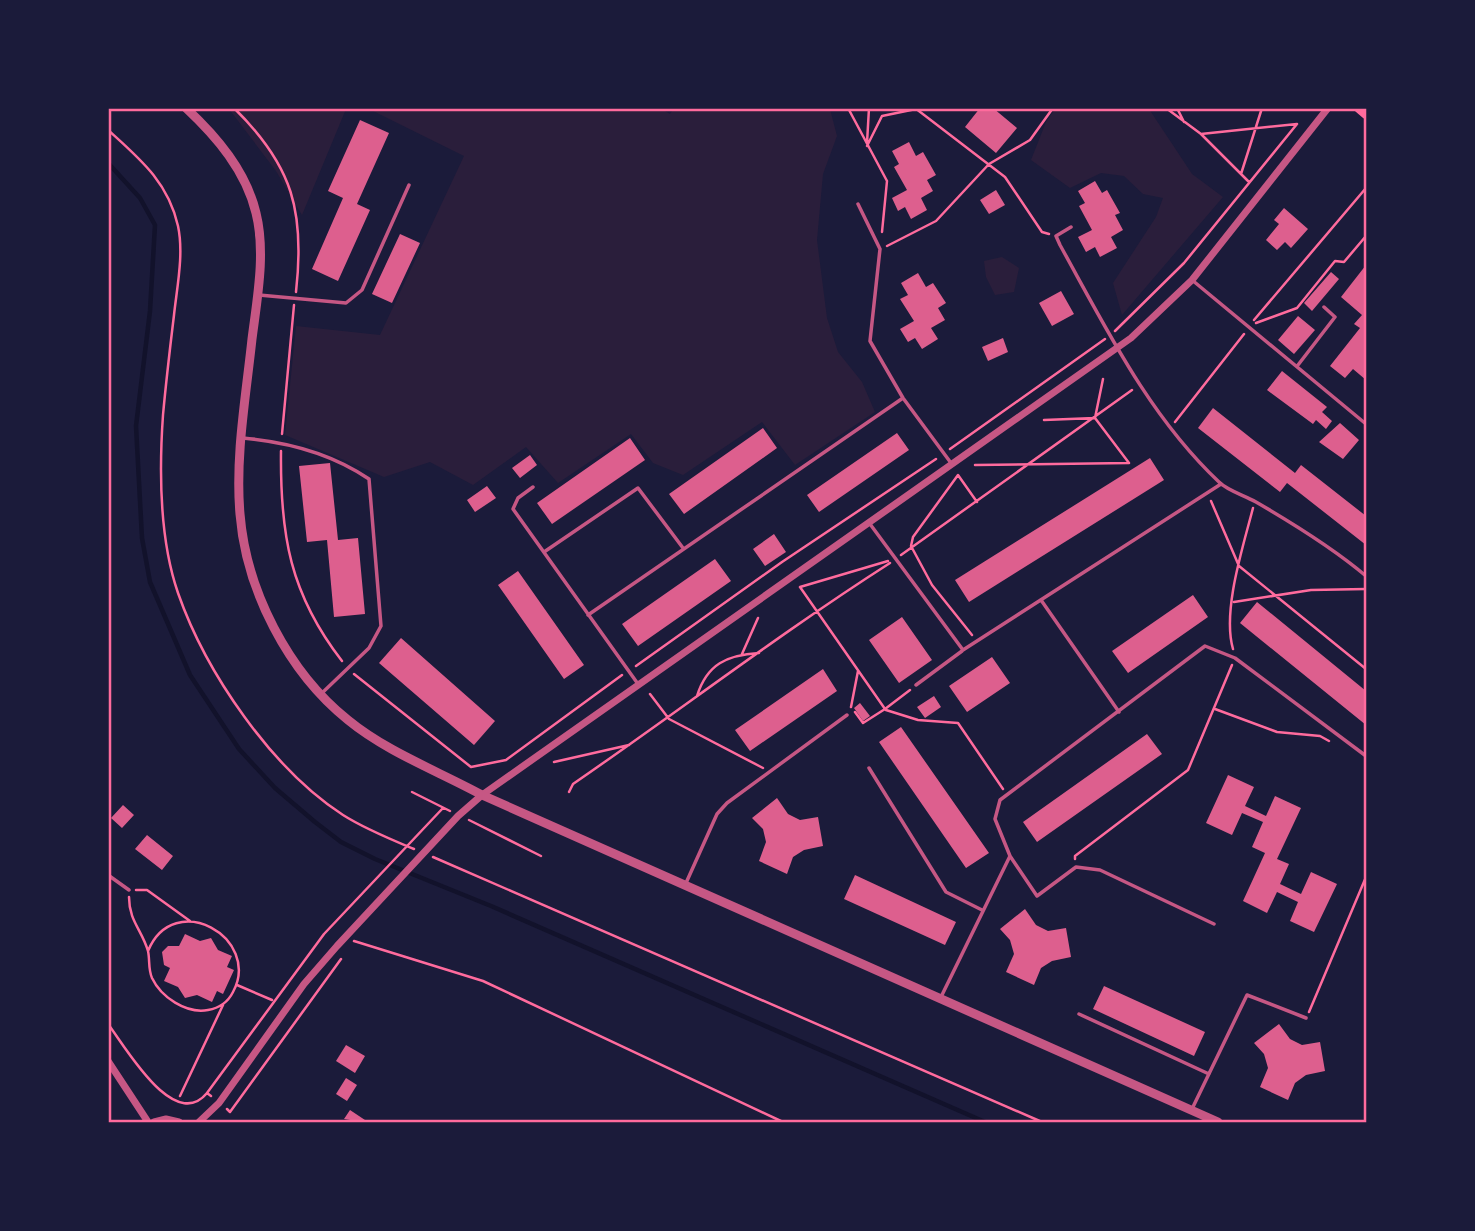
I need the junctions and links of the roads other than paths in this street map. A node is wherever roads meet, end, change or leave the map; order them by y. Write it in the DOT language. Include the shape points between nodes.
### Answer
graph roads {
  1 [pos="186,108"];
  2 [pos="1328,108"];
  3 [pos="1359,108"];
  4 [pos="1367,114"];
  5 [pos="409,185"];
  6 [pos="858,204"];
  7 [pos="1071,227"];
  8 [pos="1192,280"];
  9 [pos="257,295"];
  10 [pos="1324,307"];
  11 [pos="1116,349"];
  12 [pos="1298,365"];
  13 [pos="904,398"];
  14 [pos="1367,424"];
  15 [pos="243,438"];
  16 [pos="951,463"];
  17 [pos="1221,484"];
  18 [pos="533,487"];
  19 [pos="869,522"];
  20 [pos="683,548"];
  21 [pos="544,552"];
  22 [pos="1367,576"];
  23 [pos="1041,600"];
  24 [pos="588,615"];
  25 [pos="963,650"];
  26 [pos="638,684"];
  27 [pos="916,685"];
  28 [pos="321,694"];
  29 [pos="1119,712"];
  30 [pos="847,716"];
  31 [pos="1367,756"];
  32 [pos="869,768"];
  33 [pos="482,795"];
  34 [pos="1010,856"];
  35 [pos="108,875"];
  36 [pos="684,885"];
  37 [pos="129,890"];
  38 [pos="982,910"];
  39 [pos="1214,924"];
  40 [pos="940,999"];
  41 [pos="1079,1014"];
  42 [pos="1306,1018"];
  43 [pos="108,1060"];
  44 [pos="1209,1073"];
  45 [pos="1192,1111"];
  46 [pos="148,1122"];
  47 [pos="154,1122"];
  48 [pos="179,1122"];
  49 [pos="199,1122"];
  50 [pos="1218,1122"];
  1 -- 9 [label="street" via="219,143 250,193 258,225"];
  2 -- 8 [label="street"];
  3 -- 4 [label="main road"];
  5 -- 9 [label="lane" via="356,298 346,303"];
  6 -- 13 [label="lane" via="880,249 870,341"];
  7 -- 11 [label="lane" via="1056,236 1112,334"];
  8 -- 11 [label="street"];
  8 -- 12 [label="lane"];
  9 -- 15 [label="street"];
  10 -- 12 [label="lane" via="1335,317"];
  11 -- 16 [label="street"];
  11 -- 17 [label="lane" via="1170,428"];
  12 -- 14 [label="lane"];
  13 -- 16 [label="lane"];
  13 -- 20 [label="lane"];
  15 -- 28 [label="street" via="240,514 248,559 283,642"];
  15 -- 28 [label="lane" via="281,442 317,453 369,479 381,625 369,648"];
  16 -- 19 [label="street"];
  17 -- 22 [label="lane"];
  17 -- 23 [label="lane"];
  18 -- 21 [label="lane" via="518,498 513,509"];
  19 -- 25 [label="lane"];
  19 -- 26 [label="street"];
  20 -- 21 [label="lane" via="638,488"];
  20 -- 24 [label="lane"];
  21 -- 24 [label="lane"];
  23 -- 25 [label="lane"];
  23 -- 29 [label="lane"];
  24 -- 26 [label="lane"];
  25 -- 27 [label="lane"];
  26 -- 33 [label="street"];
  28 -- 33 [label="street" via="349,722 376,739"];
  29 -- 31 [label="lane" via="1205,646 1235,657"];
  29 -- 34 [label="lane" via="1000,800 995,820"];
  30 -- 36 [label="lane" via="727,803 717,814"];
  32 -- 38 [label="lane" via="946,892"];
  33 -- 36 [label="street"];
  33 -- 49 [label="street" via="304,984 219,1103"];
  34 -- 38 [label="lane"];
  34 -- 39 [label="lane" via="1037,896 1076,867 1100,870"];
  35 -- 37 [label="lane"];
  36 -- 40 [label="street"];
  38 -- 40 [label="lane"];
  40 -- 45 [label="street"];
  41 -- 44 [label="lane"];
  42 -- 44 [label="lane" via="1247,995"];
  43 -- 46 [label="street"];
  44 -- 45 [label="lane"];
  45 -- 50 [label="street"];
  47 -- 48 [label="street"];
}
